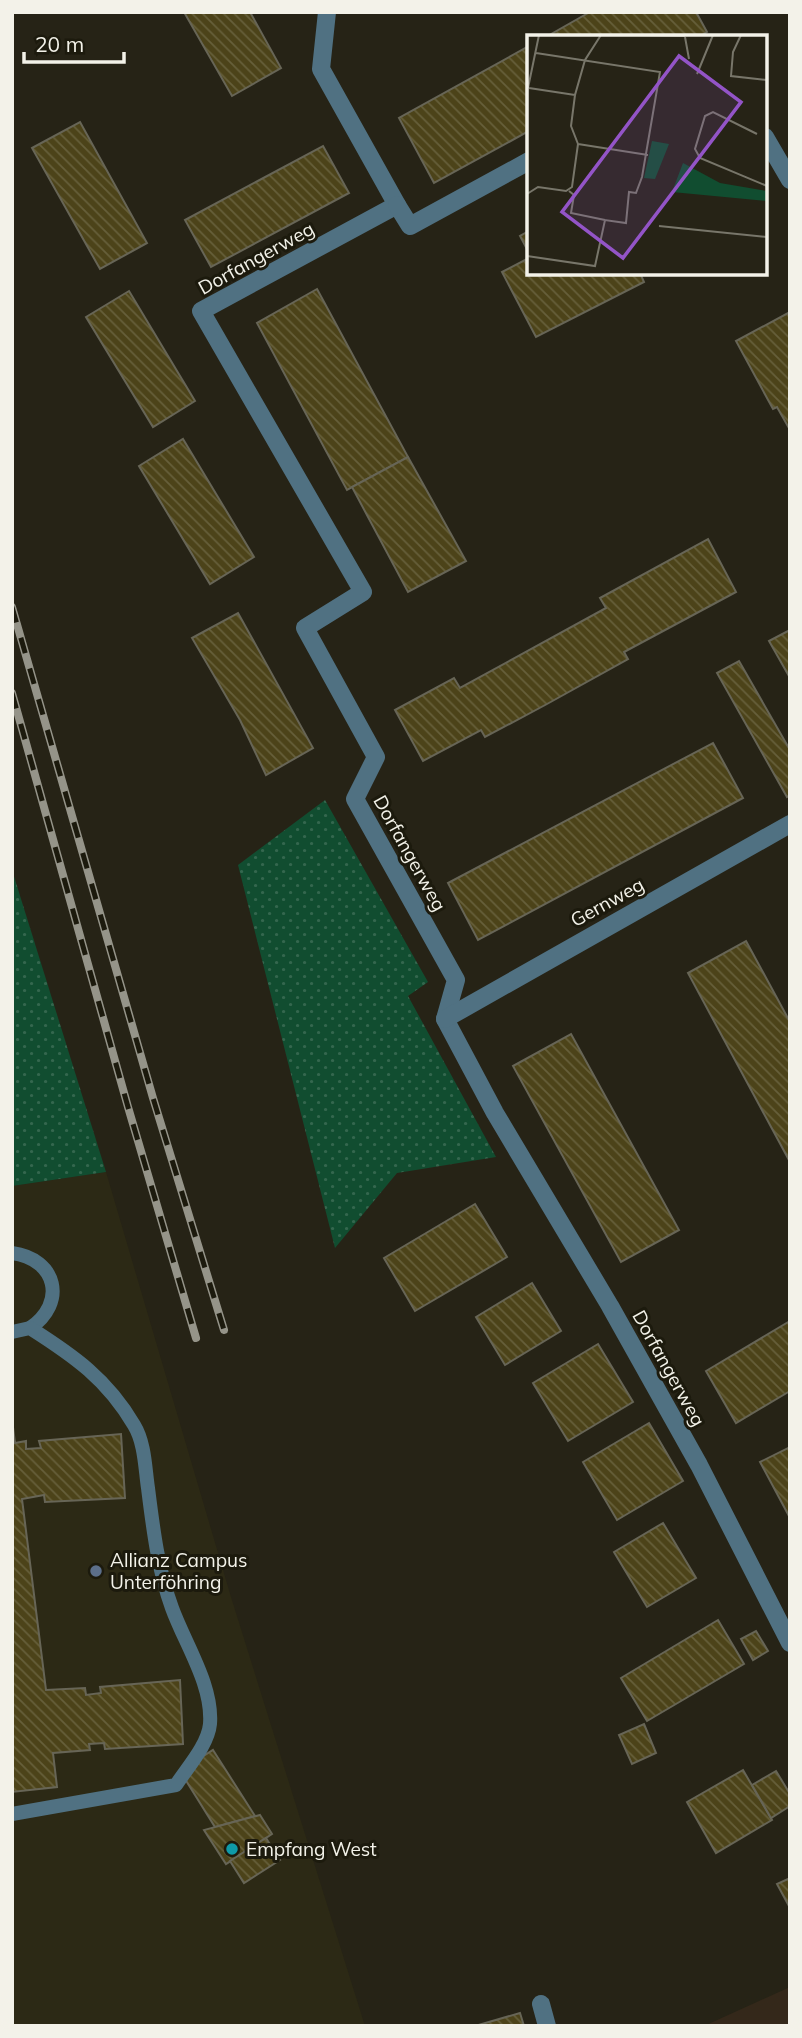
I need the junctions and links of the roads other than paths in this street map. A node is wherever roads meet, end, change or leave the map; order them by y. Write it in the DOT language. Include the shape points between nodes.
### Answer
graph roads {
  1 [pos="327,12"];
  2 [pos="767,141"];
  3 [pos="527,161"];
  4 [pos="790,180"];
  5 [pos="397,205"];
  6 [pos="790,824"];
  7 [pos="445,1018"];
  8 [pos="12,1253"];
  9 [pos="30,1328"];
  10 [pos="12,1332"];
  11 [pos="790,1643"];
  12 [pos="12,1814"];
  13 [pos="541,2004"];
  14 [pos="547,2026"];
  1 -- 5 [label="street" via="321,69"];
  2 -- 4 [label="street"];
  3 -- 5 [label="street" via="411,226"];
  5 -- 7 [label="street, Dorfangerweg" via="201,311 363,592 305,628 376,757 355,799 456,980"];
  6 -- 7 [label="street, Gernweg"];
  7 -- 11 [label="street, Dorfangerweg" via="699,1465"];
  8 -- 9 [label="lane" via="37,1261 52,1283 49,1309"];
  9 -- 10 [label="lane"];
  9 -- 12 [label="lane" via="89,1368 136,1427 164,1583 201,1677 210,1726 176,1785"];
  13 -- 14 [label="street"];
}
